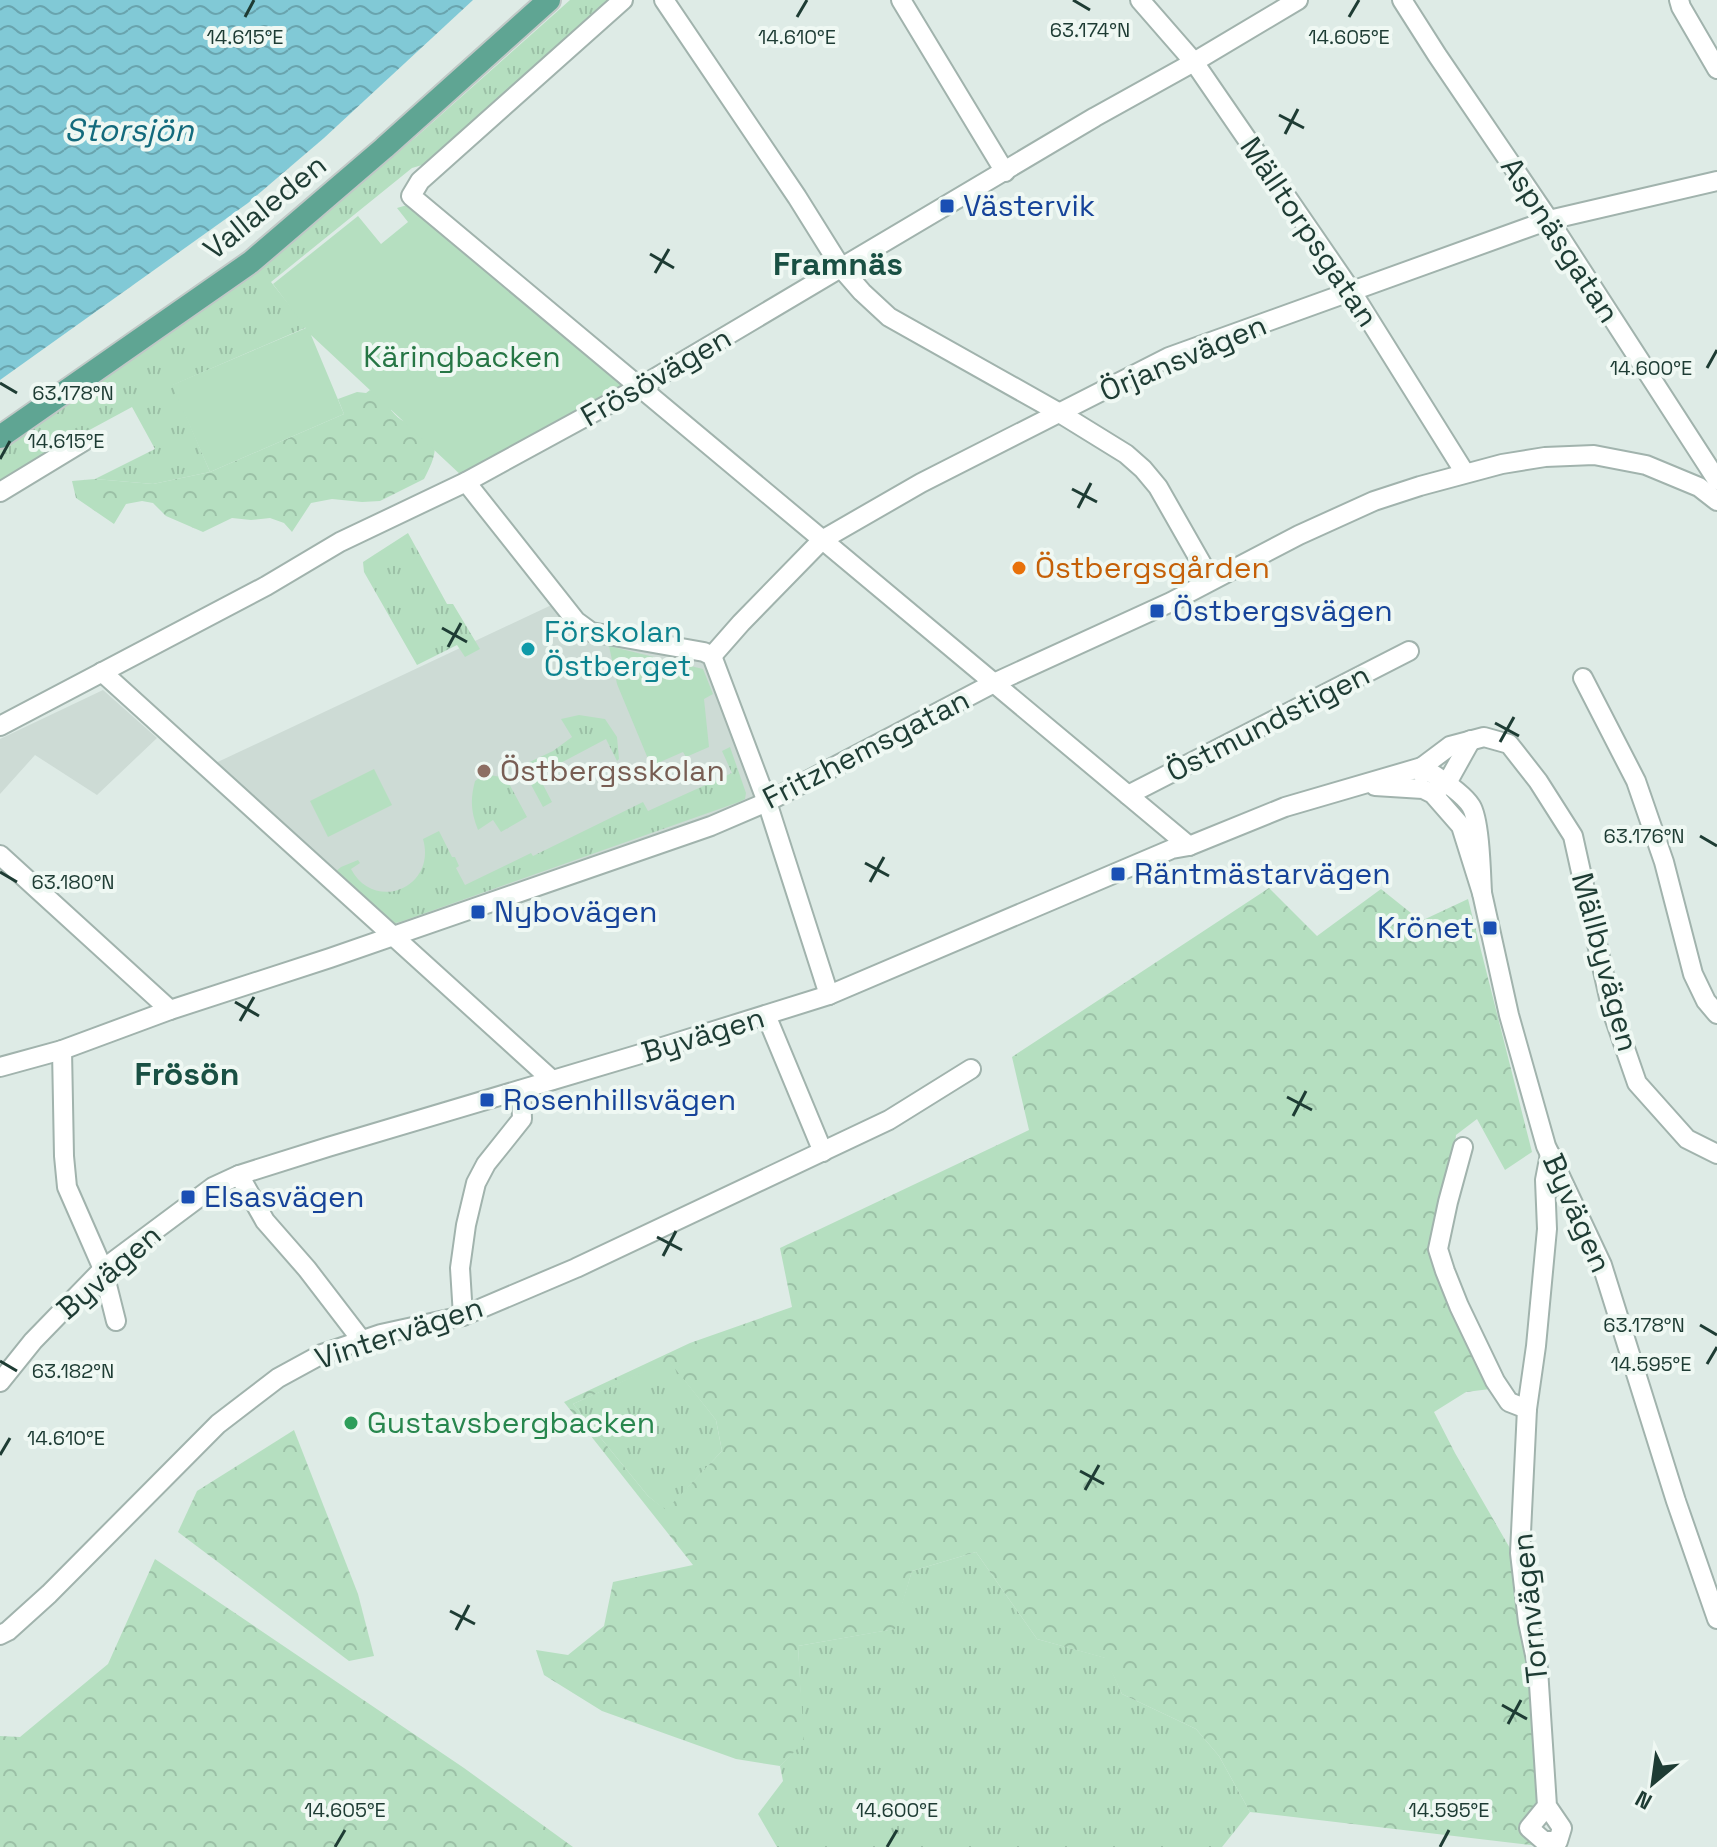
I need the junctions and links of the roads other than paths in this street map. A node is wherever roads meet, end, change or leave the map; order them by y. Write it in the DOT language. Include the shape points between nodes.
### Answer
graph roads {
  1 [pos="549,0"];
  2 [pos="623,0"];
  3 [pos="664,0"];
  4 [pos="901,0"];
  5 [pos="1140,0"];
  6 [pos="1298,0"];
  7 [pos="1402,0"];
  8 [pos="1679,0"];
  9 [pos="1194,62"];
  10 [pos="1717,69"];
  11 [pos="1005,172"];
  12 [pos="1717,181"];
  13 [pos="1549,220"];
  14 [pos="842,269"];
  15 [pos="1352,292"];
  16 [pos="640,387"];
  17 [pos="1058,412"];
  18 [pos="0,437"];
  19 [pos="84,441"];
  20 [pos="1465,473"];
  21 [pos="1717,480"];
  22 [pos="466,482"];
  23 [pos="0,492"];
  24 [pos="1717,501"];
  25 [pos="822,540"];
  26 [pos="1211,580"];
  27 [pos="1409,651"];
  28 [pos="712,656"];
  29 [pos="102,672"];
  30 [pos="1583,678"];
  31 [pos="994,683"];
  32 [pos="0,726"];
  33 [pos="1471,740"];
  34 [pos="1422,767"];
  35 [pos="1363,785"];
  36 [pos="1434,789"];
  37 [pos="1128,795"];
  38 [pos="767,802"];
  39 [pos="1189,846"];
  40 [pos="0,855"];
  41 [pos="394,936"];
  42 [pos="829,995"];
  43 [pos="170,1010"];
  44 [pos="1717,1014"];
  45 [pos="766,1015"];
  46 [pos="62,1050"];
  47 [pos="0,1067"];
  48 [pos="971,1069"];
  49 [pos="552,1080"];
  50 [pos="521,1090"];
  51 [pos="1463,1147"];
  52 [pos="823,1152"];
  53 [pos="1550,1154"];
  54 [pos="1717,1154"];
  55 [pos="239,1175"];
  56 [pos="103,1269"];
  57 [pos="463,1316"];
  58 [pos="116,1321"];
  59 [pos="363,1342"];
  60 [pos="0,1382"];
  61 [pos="1527,1409"];
  62 [pos="1717,1619"];
  63 [pos="0,1635"];
  64 [pos="1547,1806"];
  1 -- 18 [label="main road, Vallaleden" via="251,262"];
  2 -- 16 [label="street" via="420,181 411,196"];
  3 -- 14 [label="street"];
  4 -- 11 [label="street"];
  5 -- 9 [label="street, Mälltorpsgatan"];
  6 -- 9 [label="street, Frösövägen"];
  7 -- 13 [label="street, Aspnäsgatan"];
  8 -- 10 [label="street"];
  9 -- 11 [label="street, Frösövägen"];
  9 -- 15 [label="street, Mälltorpsgatan"];
  11 -- 14 [label="street, Frösövägen"];
  12 -- 13 [label="street, Örjansvägen"];
  13 -- 15 [label="street, Örjansvägen"];
  13 -- 21 [label="street, Aspnäsgatan"];
  14 -- 16 [label="street, Frösövägen"];
  14 -- 17 [label="street" via="889,317"];
  15 -- 17 [label="street, Örjansvägen" via="1169,357"];
  15 -- 20 [label="street, Mälltorpsgatan"];
  16 -- 22 [label="street, Frösövägen"];
  16 -- 25 [label="street"];
  17 -- 25 [label="street, Örjansvägen"];
  17 -- 26 [label="street" via="1143,469"];
  19 -- 23 [label="street"];
  20 -- 24 [label="street, Fritzhemsgatan" via="1545,457 1594,455 1646,465 1699,487"];
  20 -- 26 [label="street, Fritzhemsgatan" via="1374,501"];
  22 -- 28 [label="street" via="576,621 591,632"];
  22 -- 29 [label="street, Frösövägen" via="378,522"];
  25 -- 28 [label="street, Örjansvägen"];
  25 -- 31 [label="street"];
  26 -- 31 [label="street, Fritzhemsgatan"];
  27 -- 37 [label="street, Östmundstigen"];
  28 -- 38 [label="street"];
  29 -- 32 [label="street, Frösövägen"];
  29 -- 41 [label="street"];
  30 -- 44 [label="street" via="1640,792 1693,974"];
  31 -- 37 [label="street"];
  31 -- 38 [label="street, Fritzhemsgatan"];
  33 -- 34 [label="street" via="1450,746"];
  33 -- 36 [label="street"];
  33 -- 54 [label="street, Mällbyvägen" via="1484,737 1509,744 1573,836 1612,1011 1637,1083 1687,1139"];
  34 -- 35 [label="street, Byvägen"];
  34 -- 36 [label="street"];
  35 -- 36 [label="street, Byvägen"];
  35 -- 39 [label="street, Byvägen" via="1285,807"];
  36 -- 53 [label="street, Byvägen" via="1461,826"];
  37 -- 39 [label="street"];
  38 -- 41 [label="street, Fritzhemsgatan"];
  38 -- 42 [label="street"];
  39 -- 42 [label="street, Byvägen"];
  40 -- 43 [label="street"];
  41 -- 43 [label="street, Fritzhemsgatan"];
  41 -- 49 [label="street"];
  42 -- 45 [label="street, Byvägen"];
  43 -- 46 [label="street, Fritzhemsgatan"];
  45 -- 49 [label="street, Byvägen"];
  45 -- 52 [label="street"];
  46 -- 47 [label="street, Fritzhemsgatan"];
  46 -- 56 [label="street" via="67,1187"];
  48 -- 52 [label="street, Vintervägen" via="889,1120"];
  49 -- 50 [label="street, Byvägen"];
  50 -- 55 [label="street, Byvägen"];
  50 -- 57 [label="street" via="522,1119 476,1183 460,1268"];
  51 -- 61 [label="street" via="1438,1249 1495,1381 1509,1402"];
  52 -- 57 [label="street, Vintervägen"];
  53 -- 61 [label="street, Tornvägen"];
  53 -- 62 [label="street, Byvägen" via="1602,1265"];
  55 -- 56 [label="street, Byvägen" via="213,1187"];
  55 -- 59 [label="street" via="265,1221"];
  56 -- 58 [label="street"];
  56 -- 60 [label="street, Byvägen"];
  57 -- 59 [label="street, Vintervägen"];
  59 -- 63 [label="street, Vintervägen" via="322,1354 228,1415 49,1594"];
  61 -- 64 [label="street, Tornvägen" via="1520,1564 1538,1669"];
}
